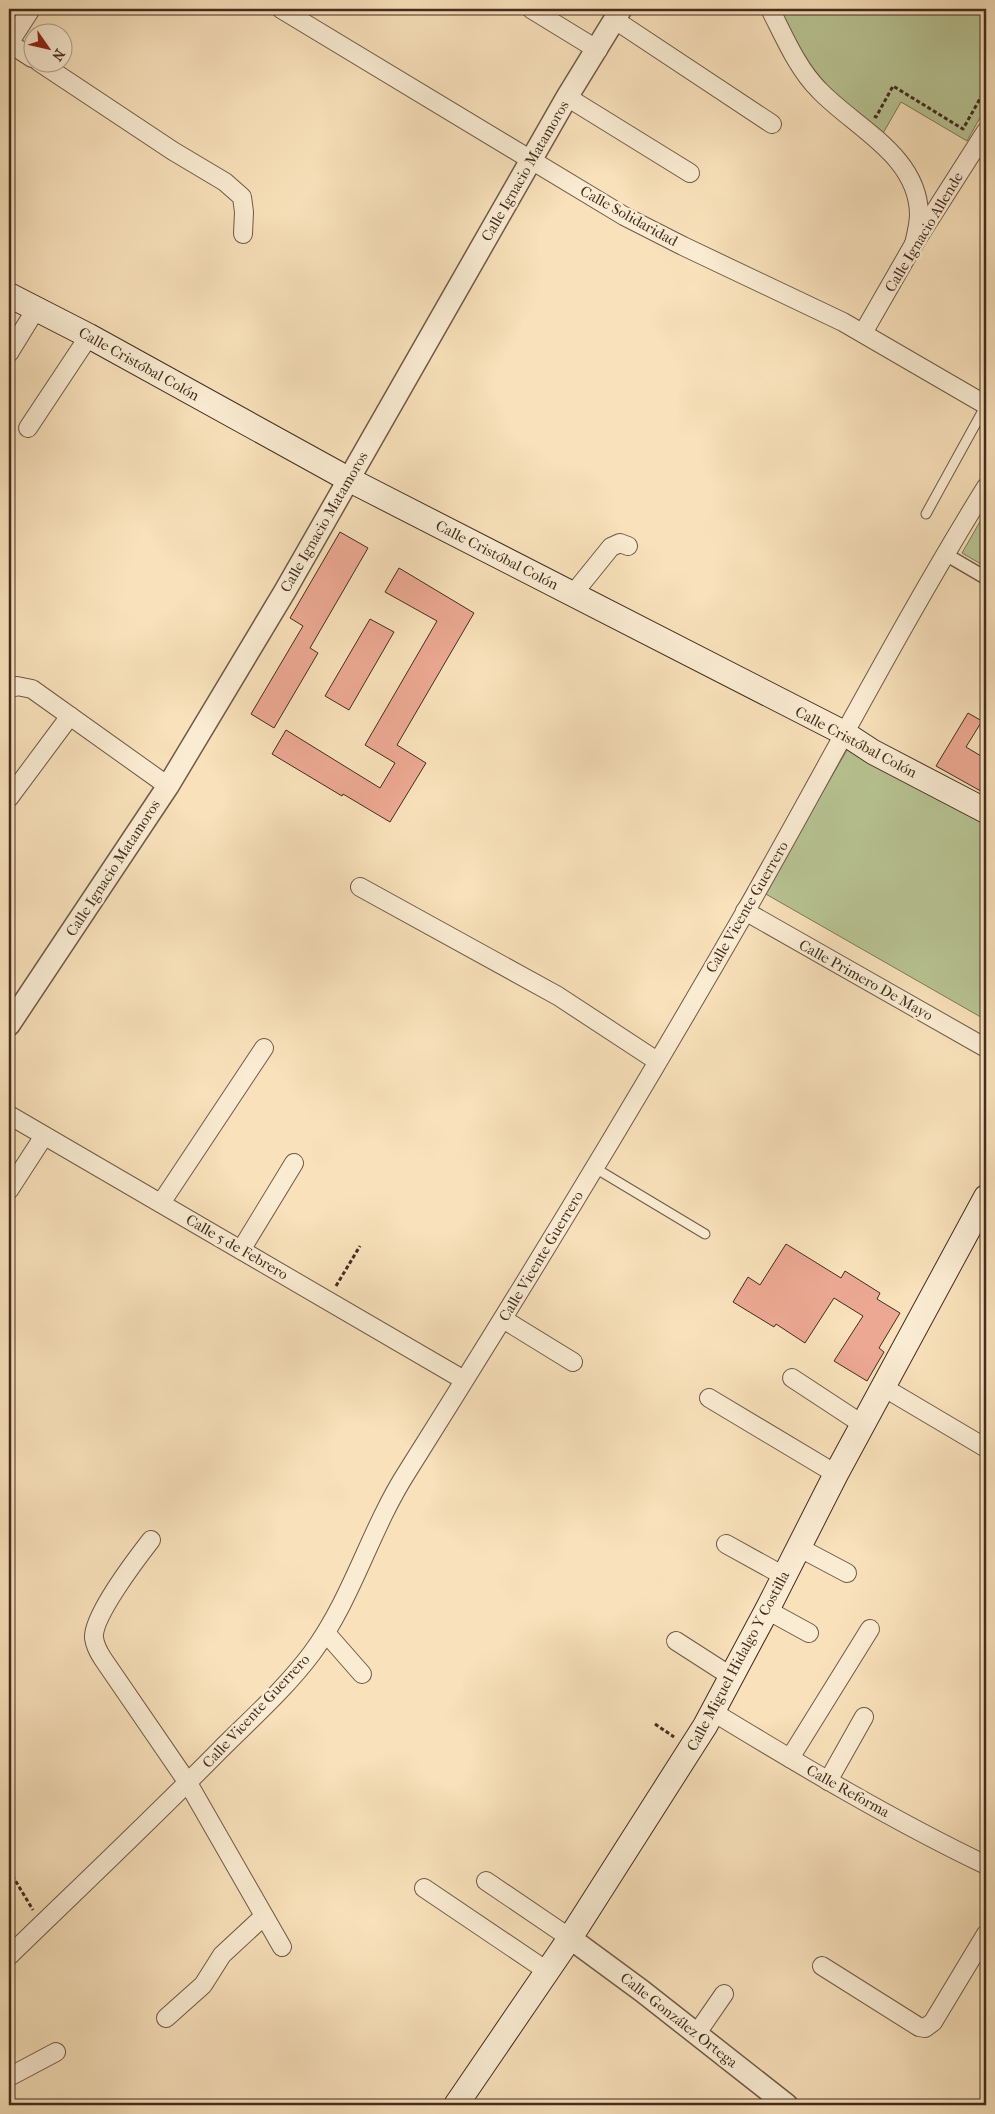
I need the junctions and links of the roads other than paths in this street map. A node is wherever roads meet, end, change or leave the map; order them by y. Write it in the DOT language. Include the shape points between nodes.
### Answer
graph roads {
  1 [pos="31,9"];
  2 [pos="281,9"];
  3 [pos="532,9"];
  4 [pos="770,9"];
  5 [pos="618,14"];
  6 [pos="9,43"];
  7 [pos="598,50"];
  8 [pos="22,51"];
  9 [pos="54,72"];
  10 [pos="567,97"];
  11 [pos="772,124"];
  12 [pos="986,131"];
  13 [pos="532,159"];
  14 [pos="690,173"];
  15 [pos="242,234"];
  16 [pos="914,244"];
  17 [pos="9,295"];
  18 [pos="36,309"];
  19 [pos="863,333"];
  20 [pos="89,336"];
  21 [pos="9,354"];
  22 [pos="986,405"];
  23 [pos="28,428"];
  24 [pos="348,479"];
  25 [pos="986,487"];
  26 [pos="926,514"];
  27 [pos="628,546"];
  28 [pos="945,554"];
  29 [pos="986,578"];
  30 [pos="573,594"];
  31 [pos="9,688"];
  32 [pos="70,716"];
  33 [pos="844,734"];
  34 [pos="168,786"];
  35 [pos="9,798"];
  36 [pos="986,811"];
  37 [pos="360,887"];
  38 [pos="745,911"];
  39 [pos="9,1025"];
  40 [pos="264,1048"];
  41 [pos="986,1048"];
  42 [pos="658,1061"];
  43 [pos="9,1115"];
  44 [pos="44,1136"];
  45 [pos="294,1163"];
  46 [pos="595,1168"];
  47 [pos="9,1190"];
  48 [pos="986,1197"];
  49 [pos="161,1203"];
  50 [pos="706,1234"];
  51 [pos="241,1250"];
  52 [pos="503,1319"];
  53 [pos="573,1362"];
  54 [pos="792,1378"];
  55 [pos="464,1380"];
  56 [pos="882,1387"];
  57 [pos="709,1398"];
  58 [pos="862,1424"];
  59 [pos="986,1448"];
  60 [pos="836,1474"];
  61 [pos="151,1540"];
  62 [pos="726,1544"];
  63 [pos="798,1547"];
  64 [pos="847,1573"];
  65 [pos="784,1576"];
  66 [pos="767,1610"];
  67 [pos="870,1629"];
  68 [pos="326,1633"];
  69 [pos="809,1633"];
  70 [pos="676,1641"];
  71 [pos="362,1674"];
  72 [pos="732,1677"];
  73 [pos="713,1712"];
  74 [pos="864,1717"];
  75 [pos="790,1758"];
  76 [pos="828,1781"];
  77 [pos="188,1783"];
  78 [pos="986,1865"];
  79 [pos="486,1881"];
  80 [pos="424,1888"];
  81 [pos="264,1916"];
  82 [pos="986,1934"];
  83 [pos="570,1938"];
  84 [pos="282,1947"];
  85 [pos="9,1956"];
  86 [pos="822,1966"];
  87 [pos="547,1971"];
  88 [pos="724,1994"];
  89 [pos="166,2018"];
  90 [pos="697,2034"];
  91 [pos="56,2052"];
  92 [pos="9,2077"];
  93 [pos="456,2105"];
  94 [pos="787,2105"];
  1 -- 6 [label="street"];
  2 -- 13 [label="street, Calle Solidaridad"];
  3 -- 7 [label="street"];
  4 -- 16 [label="street" via="800,67 818,90 899,162 916,200 918,214"];
  5 -- 7 [label="street, Calle Ignacio Matamoros"];
  5 -- 11 [label="street"];
  6 -- 8 [label="street"];
  7 -- 10 [label="street, Calle Ignacio Matamoros"];
  9 -- 15 [label="street" via="225,182 242,197"];
  10 -- 13 [label="street, Calle Ignacio Matamoros"];
  10 -- 14 [label="street"];
  12 -- 16 [label="street, Calle Ignacio Allende"];
  13 -- 19 [label="street, Calle Solidaridad" via="624,216"];
  13 -- 24 [label="street, Calle Ignacio Matamoros"];
  16 -- 19 [label="street, Calle Ignacio Allende"];
  17 -- 18 [label="main road, Calle Cristóbal Colón"];
  18 -- 20 [label="main road, Calle Cristóbal Colón"];
  18 -- 21 [label="street"];
  19 -- 22 [label="street, Calle Solidaridad"];
  20 -- 23 [label="street"];
  20 -- 24 [label="main road, Calle Cristóbal Colón"];
  22 -- 26 [label="lane"];
  24 -- 30 [label="main road, Calle Cristóbal Colón"];
  24 -- 34 [label="street, Calle Ignacio Matamoros"];
  25 -- 28 [label="street, Calle Vicente Guerrero"];
  27 -- 30 [label="street" via="620,543 611,547"];
  28 -- 29 [label="street"];
  28 -- 33 [label="street, Calle Vicente Guerrero"];
  30 -- 33 [label="main road, Calle Cristóbal Colón"];
  31 -- 32 [label="street" via="32,689"];
  32 -- 34 [label="street"];
  32 -- 35 [label="street"];
  33 -- 36 [label="main road, Calle Cristóbal Colón"];
  33 -- 38 [label="street, Calle Vicente Guerrero"];
  34 -- 39 [label="street, Calle Ignacio Matamoros"];
  37 -- 42 [label="street" via="558,996"];
  38 -- 41 [label="street, Calle Primero De Mayo"];
  38 -- 42 [label="street, Calle Vicente Guerrero"];
  40 -- 49 [label="street"];
  42 -- 46 [label="street, Calle Vicente Guerrero"];
  43 -- 44 [label="street, Calle 5 de Febrero"];
  44 -- 47 [label="street"];
  44 -- 49 [label="street, Calle 5 de Febrero"];
  45 -- 51 [label="street"];
  46 -- 50 [label="lane"];
  46 -- 52 [label="street, Calle Vicente Guerrero"];
  48 -- 56 [label="main road, Calle Miguel Hidalgo Y Costilla"];
  49 -- 51 [label="street, Calle 5 de Febrero"];
  51 -- 55 [label="street, Calle 5 de Febrero"];
  52 -- 53 [label="street"];
  52 -- 55 [label="street, Calle Vicente Guerrero"];
  54 -- 58 [label="street"];
  55 -- 68 [label="street, Calle Vicente Guerrero" via="392,1494 348,1593"];
  56 -- 58 [label="main road, Calle Miguel Hidalgo Y Costilla"];
  56 -- 59 [label="street"];
  57 -- 60 [label="street"];
  58 -- 60 [label="main road, Calle Miguel Hidalgo Y Costilla"];
  60 -- 63 [label="main road, Calle Miguel Hidalgo Y Costilla"];
  61 -- 77 [label="street" via="119,1584 95,1626 94,1637 103,1660"];
  62 -- 65 [label="street"];
  63 -- 64 [label="street"];
  63 -- 65 [label="main road, Calle Miguel Hidalgo Y Costilla"];
  65 -- 66 [label="main road, Calle Miguel Hidalgo Y Costilla"];
  66 -- 69 [label="street"];
  66 -- 72 [label="main road, Calle Miguel Hidalgo Y Costilla"];
  67 -- 75 [label="street"];
  68 -- 71 [label="street"];
  68 -- 77 [label="street, Calle Vicente Guerrero" via="293,1676"];
  70 -- 72 [label="street"];
  72 -- 73 [label="main road, Calle Miguel Hidalgo Y Costilla"];
  73 -- 75 [label="street, Calle Reforma"];
  73 -- 83 [label="main road, Calle Miguel Hidalgo Y Costilla"];
  74 -- 76 [label="street"];
  75 -- 76 [label="street, Calle Reforma"];
  76 -- 78 [label="street, Calle Reforma"];
  77 -- 81 [label="street"];
  77 -- 85 [label="street, Calle Vicente Guerrero"];
  79 -- 83 [label="street"];
  80 -- 87 [label="street"];
  81 -- 84 [label="street"];
  81 -- 89 [label="street" via="222,1954 203,1985"];
  82 -- 86 [label="street" via="933,2022 924,2028"];
  83 -- 87 [label="main road, Calle Miguel Hidalgo Y Costilla"];
  83 -- 90 [label="street, Calle González Ortega"];
  87 -- 93 [label="main road, Calle Miguel Hidalgo Y Costilla"];
  88 -- 90 [label="street"];
  90 -- 94 [label="street, Calle González Ortega"];
  91 -- 92 [label="street"];
}
